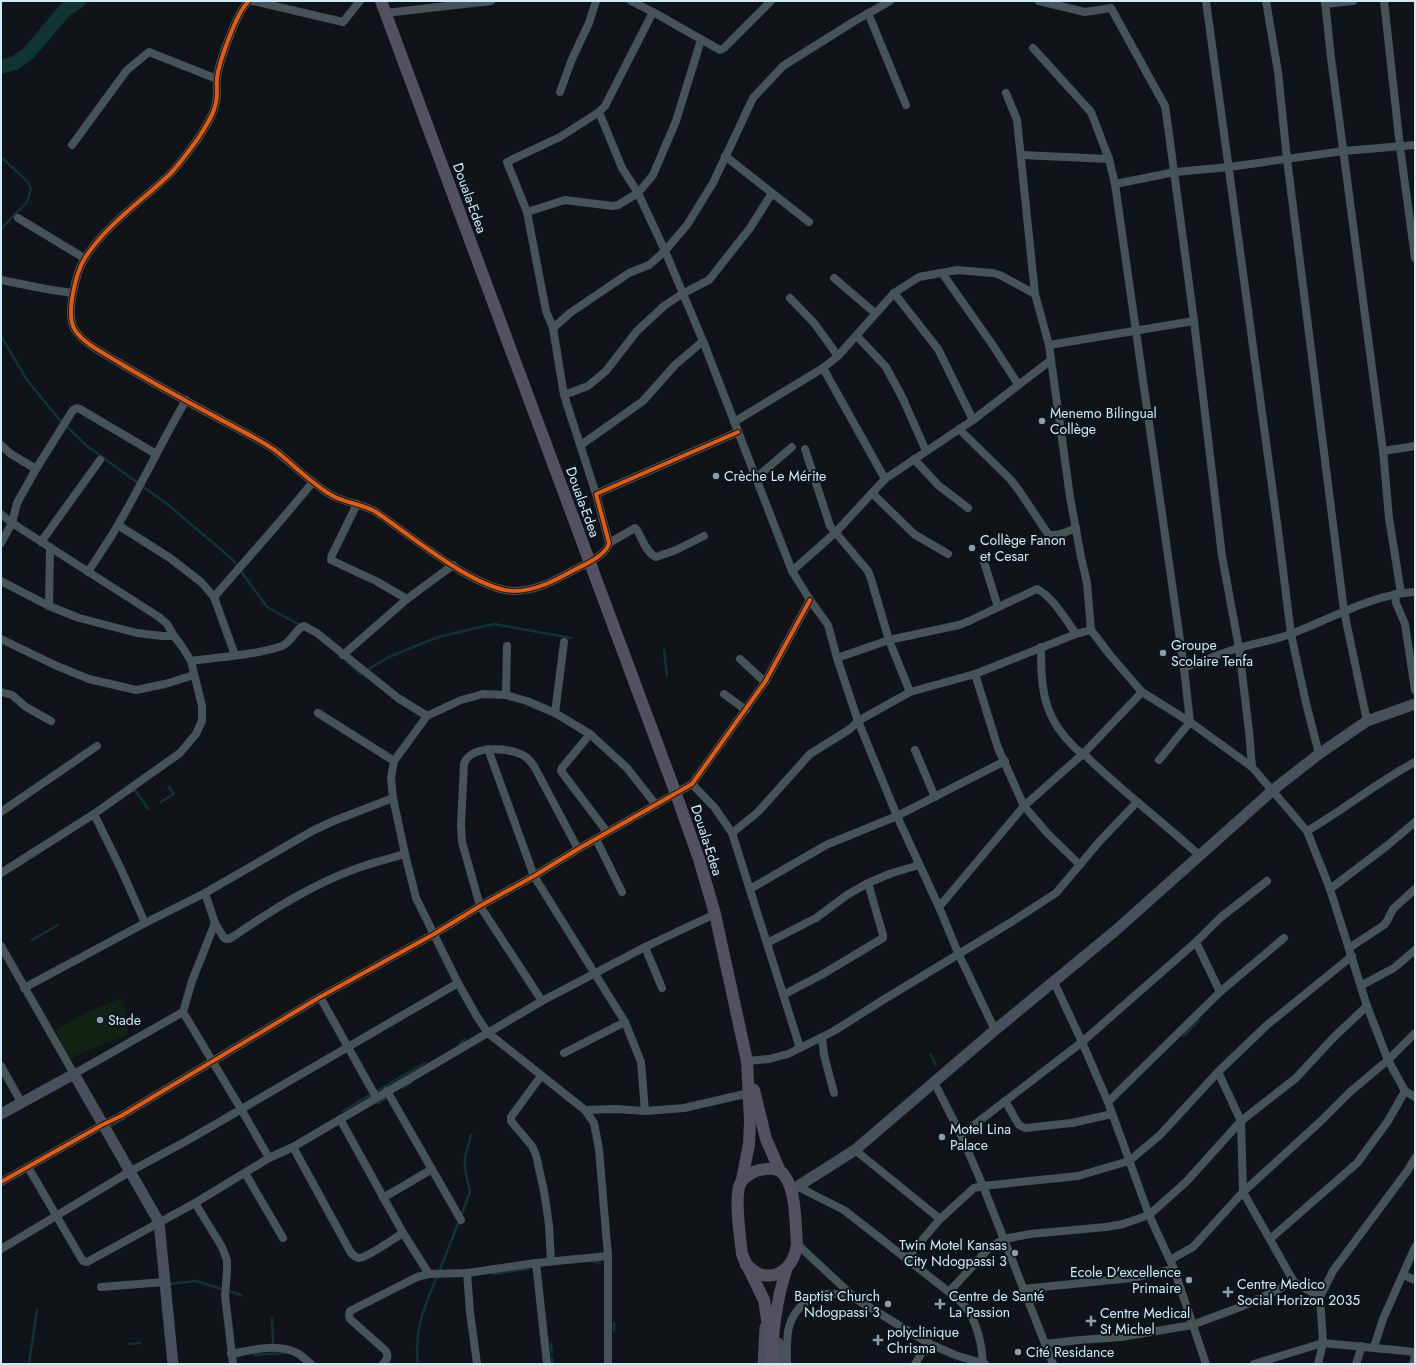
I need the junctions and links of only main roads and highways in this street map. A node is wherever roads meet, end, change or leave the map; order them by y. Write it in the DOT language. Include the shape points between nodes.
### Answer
graph roads {
  1 [pos="381,1"];
  2 [pos="1415,704"];
  3 [pos="747,1064"];
  4 [pos="1,1114"];
  5 [pos="780,1171"];
  6 [pos="742,1180"];
  7 [pos="796,1189"];
  8 [pos="746,1264"];
  9 [pos="787,1267"];
  10 [pos="771,1312"];
  11 [pos="772,1358"];
  12 [pos="173,1364"];
  13 [pos="763,1364"];
  14 [pos="778,1364"];
  1 -- 3 [label="highway, Douala-Edea" via="699,859 715,914"];
  2 -- 7 [label="main road" via="1367,721 1272,790 1200,856 856,1150"];
  3 -- 5 [label="highway" via="766,1139"];
  3 -- 6 [label="highway" via="750,1121 749,1144"];
  4 -- 12 [label="main road" via="74,1074 159,1222"];
  5 -- 6 [label="highway" via="763,1169"];
  5 -- 7 [label="highway"];
  6 -- 8 [label="highway" via="737,1196 742,1254"];
  7 -- 9 [label="highway" via="797,1244 794,1258"];
  8 -- 9 [label="highway" via="761,1275 777,1274"];
  8 -- 10 [label="highway"];
  9 -- 10 [label="highway"];
  10 -- 11 [label="highway"];
  10 -- 13 [label="main road"];
  10 -- 14 [label="main road"];
}
